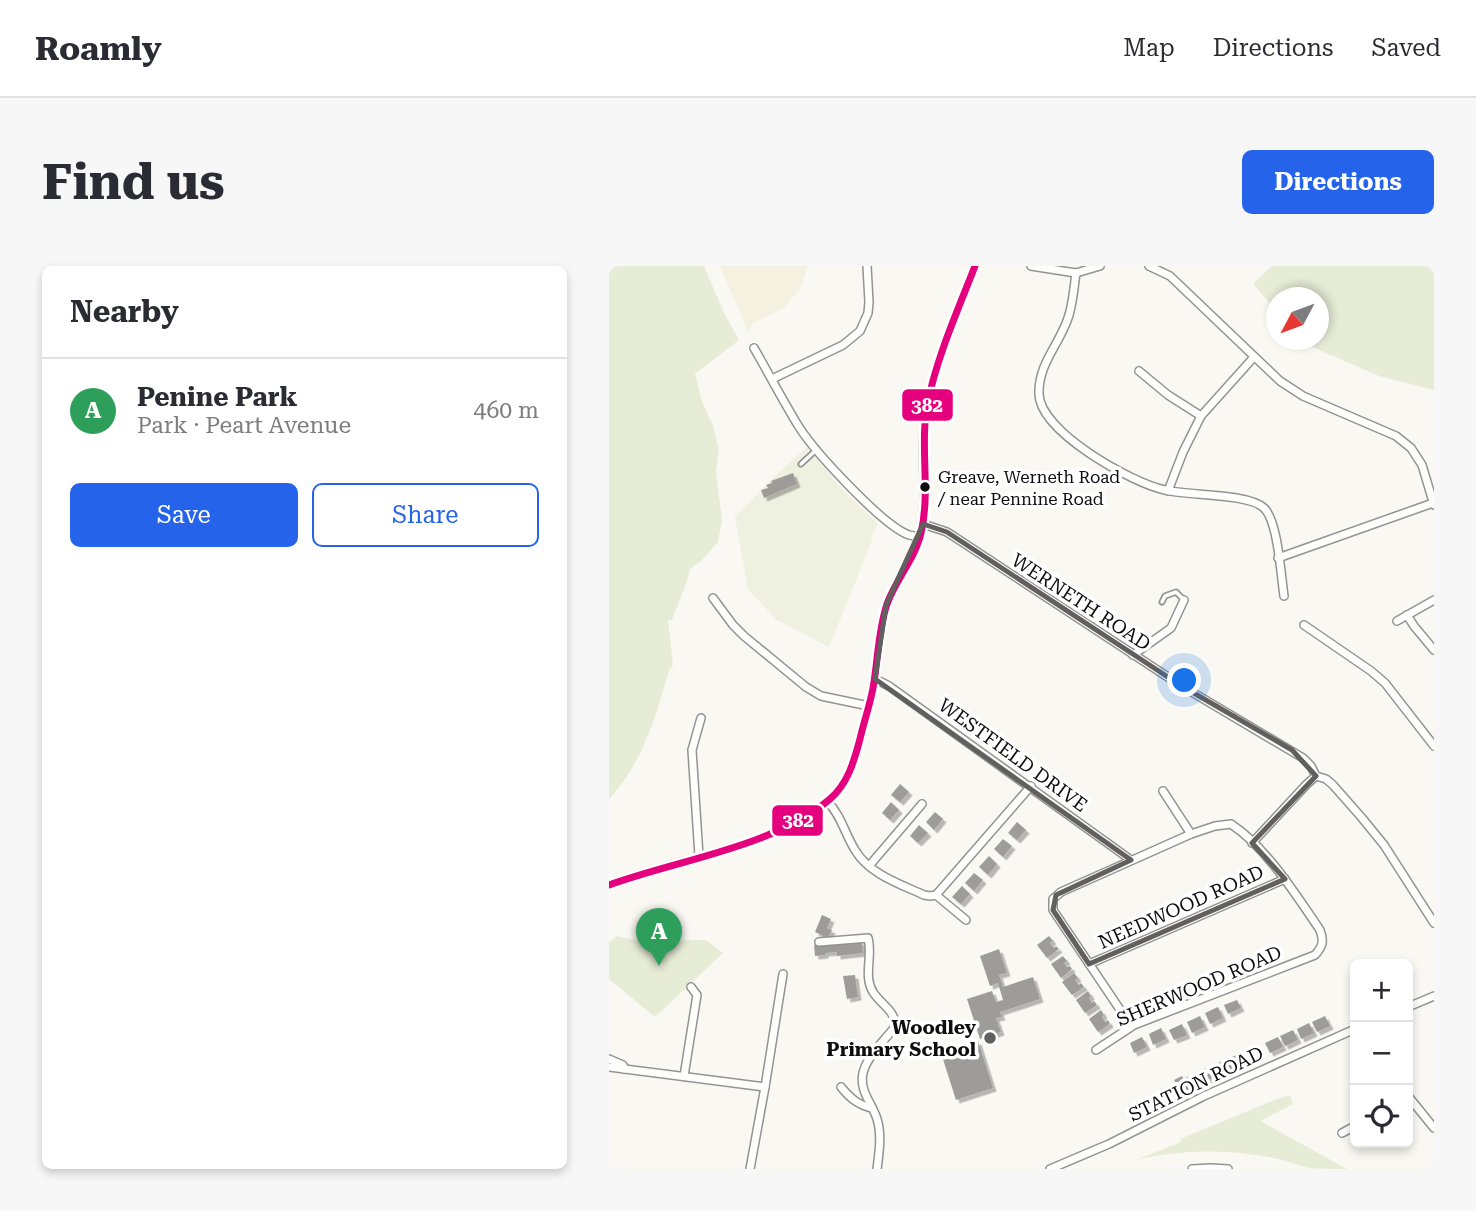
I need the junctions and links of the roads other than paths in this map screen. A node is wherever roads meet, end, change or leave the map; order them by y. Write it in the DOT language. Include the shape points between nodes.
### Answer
graph roads {
  1 [pos="867,266"];
  2 [pos="975,266"];
  3 [pos="1031,266"];
  4 [pos="1100,266"];
  5 [pos="1149,266"];
  6 [pos="1076,273"];
  7 [pos="754,348"];
  8 [pos="1254,357"];
  9 [pos="1139,371"];
  10 [pos="772,379"];
  11 [pos="1201,416"];
  12 [pos="817,450"];
  13 [pos="801,464"];
  14 [pos="1168,491"];
  15 [pos="1434,504"];
  16 [pos="923,524"];
  17 [pos="920,537"];
  18 [pos="1279,558"];
  19 [pos="1284,596"];
  20 [pos="713,598"];
  21 [pos="1184,600"];
  22 [pos="1434,600"];
  23 [pos="1162,602"];
  24 [pos="1407,615"];
  25 [pos="1397,621"];
  26 [pos="1304,625"];
  27 [pos="1434,650"];
  28 [pos="1133,655"];
  29 [pos="875,679"];
  30 [pos="869,706"];
  31 [pos="701,718"];
  32 [pos="1434,746"];
  33 [pos="1316,776"];
  34 [pos="1031,786"];
  35 [pos="1163,791"];
  36 [pos="828,801"];
  37 [pos="922,804"];
  38 [pos="1191,834"];
  39 [pos="1252,843"];
  40 [pos="699,856"];
  41 [pos="1131,860"];
  42 [pos="869,866"];
  43 [pos="1285,879"];
  44 [pos="609,885"];
  45 [pos="936,894"];
  46 [pos="966,920"];
  47 [pos="1434,923"];
  48 [pos="819,942"];
  49 [pos="1089,964"];
  50 [pos="783,974"];
  51 [pos="691,987"];
  52 [pos="1434,996"];
  53 [pos="1413,1005"];
  54 [pos="1135,1025"];
  55 [pos="1350,1031"];
  56 [pos="1096,1050"];
  57 [pos="609,1059"];
  58 [pos="609,1067"];
  59 [pos="625,1069"];
  60 [pos="684,1076"];
  61 [pos="765,1087"];
  62 [pos="841,1087"];
  63 [pos="1413,1102"];
  64 [pos="872,1108"];
  65 [pos="1434,1128"];
  66 [pos="1350,1129"];
  67 [pos="1342,1133"];
  68 [pos="750,1169"];
  69 [pos="877,1169"];
  70 [pos="1050,1169"];
  71 [pos="1192,1169"];
  72 [pos="1228,1169"];
  1 -- 10 [label="street" via="868,313 860,331 843,345"];
  2 -- 16 [label="street" via="927,404"];
  3 -- 6 [label="street"];
  4 -- 6 [label="street"];
  5 -- 8 [label="street" via="1170,276"];
  6 -- 14 [label="street" via="1069,315 1042,372 1039,395 1043,409 1067,437 1090,454"];
  7 -- 10 [label="street"];
  8 -- 11 [label="street"];
  8 -- 15 [label="street" via="1303,396 1396,436 1411,448 1422,465"];
  9 -- 11 [label="street"];
  10 -- 12 [label="street"];
  11 -- 14 [label="street"];
  12 -- 13 [label="lane"];
  12 -- 17 [label="street" via="876,511 908,535"];
  14 -- 18 [label="street" via="1249,500 1264,508 1272,521"];
  15 -- 18 [label="street"];
  16 -- 17 [label="street"];
  16 -- 28 [label="street, WERNETH ROAD" via="947,532"];
  17 -- 29 [label="street" via="886,605"];
  18 -- 19 [label="street"];
  20 -- 30 [label="street" via="744,636 806,687 821,696"];
  21 -- 23 [label="lane" via="1176,592"];
  21 -- 28 [label="street" via="1171,628"];
  22 -- 24 [label="street"];
  24 -- 25 [label="street"];
  24 -- 27 [label="street"];
  26 -- 32 [label="street" via="1385,683"];
  28 -- 33 [label="street, WERNETH ROAD" via="1292,750"];
  29 -- 30 [label="street"];
  29 -- 34 [label="street, WESTFIELD DRIVE"];
  30 -- 36 [label="street" via="846,778"];
  31 -- 40 [label="street" via="692,750"];
  33 -- 39 [label="street"];
  33 -- 47 [label="street, WERNETH ROAD" via="1333,785 1363,818"];
  34 -- 41 [label="street, WESTFIELD DRIVE"];
  34 -- 45 [label="street"];
  35 -- 38 [label="street"];
  36 -- 40 [label="street" via="764,836"];
  36 -- 42 [label="street"];
  37 -- 42 [label="street"];
  38 -- 39 [label="street" via="1231,824"];
  38 -- 41 [label="street"];
  39 -- 43 [label="street"];
  40 -- 44 [label="street"];
  41 -- 49 [label="street" via="1053,899 1052,909"];
  42 -- 45 [label="street" via="924,895"];
  43 -- 49 [label="street, NEEDWOOD ROAD"];
  43 -- 54 [label="street, SHERWOOD ROAD" via="1320,930 1322,947 1315,955"];
  45 -- 46 [label="street"];
  48 -- 64 [label="street" via="868,938 870,984 896,1022 863,1072 863,1089"];
  49 -- 54 [label="street"];
  50 -- 61 [label="street"];
  51 -- 60 [label="street" via="697,995"];
  52 -- 53 [label="street"];
  54 -- 56 [label="street, SHERWOOD ROAD"];
  55 -- 70 [label="street, STATION ROAD"];
  57 -- 59 [label="street"];
  58 -- 59 [label="street"];
  59 -- 60 [label="street"];
  60 -- 61 [label="street"];
  61 -- 68 [label="street"];
  62 -- 64 [label="street" via="850,1098"];
  63 -- 65 [label="street"];
  64 -- 69 [label="street" via="880,1132"];
  66 -- 67 [label="street"];
  71 -- 72 [label="street"];
}
